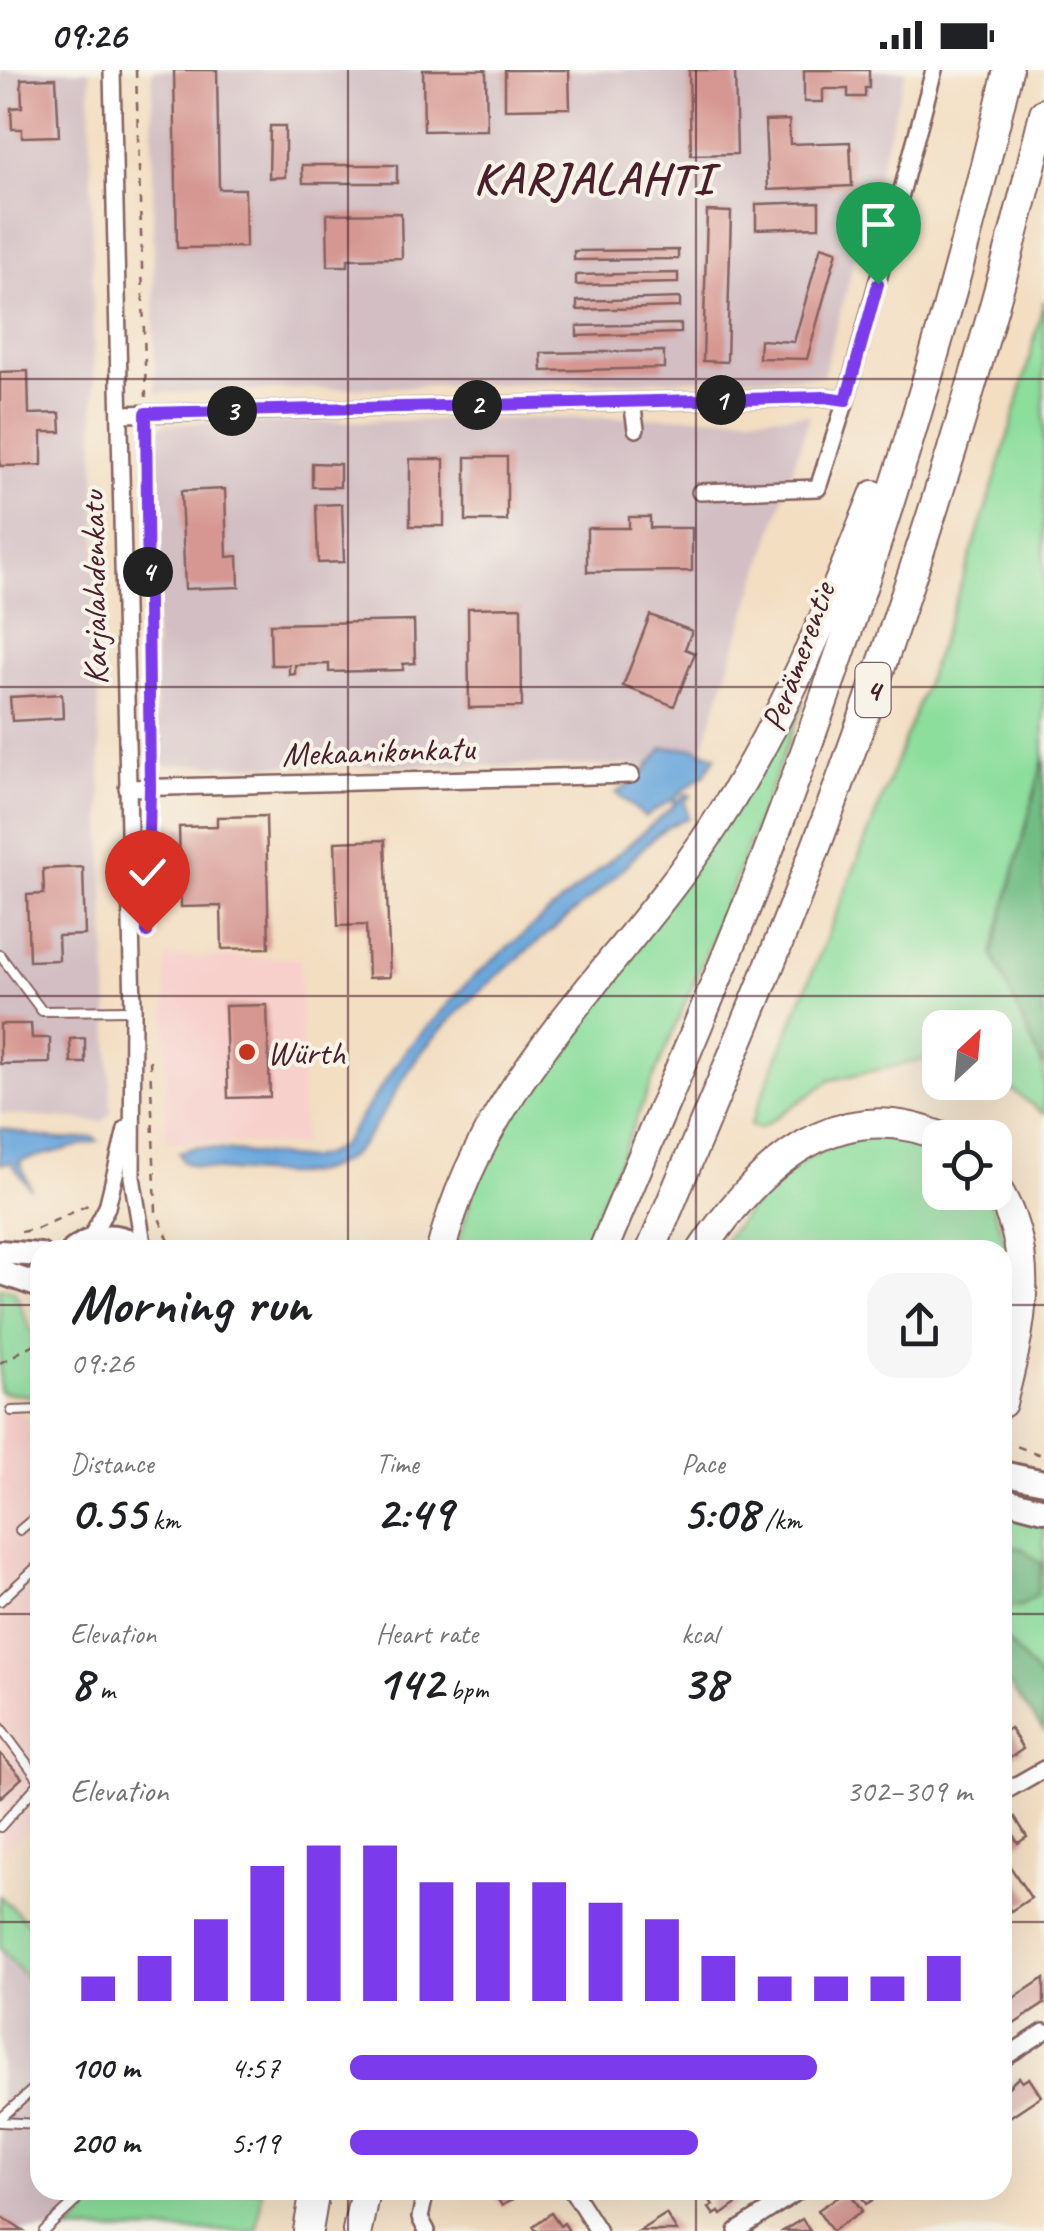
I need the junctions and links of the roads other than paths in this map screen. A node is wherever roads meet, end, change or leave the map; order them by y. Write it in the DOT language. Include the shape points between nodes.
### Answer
graph roads {
  1 [pos="112,70"];
  2 [pos="934,70"];
  3 [pos="1008,70"];
  4 [pos="1044,113"];
  5 [pos="846,400"];
  6 [pos="632,402"];
  7 [pos="121,414"];
  8 [pos="636,429"];
  9 [pos="908,446"];
  10 [pos="700,492"];
  11 [pos="631,775"];
  12 [pos="127,788"];
  13 [pos="0,954"];
  14 [pos="132,1010"];
  15 [pos="131,1106"];
  16 [pos="922,1130"];
  17 [pos="1007,1210"];
  18 [pos="85,1240"];
  19 [pos="94,1240"];
  20 [pos="131,1240"];
  21 [pos="142,1240"];
  22 [pos="444,1240"];
  23 [pos="607,1240"];
  24 [pos="656,1240"];
  25 [pos="709,1240"];
  26 [pos="0,1252"];
  27 [pos="30,1254"];
  28 [pos="0,1272"];
  29 [pos="30,1282"];
  30 [pos="1012,1357"];
  31 [pos="12,1410"];
  32 [pos="30,1410"];
  33 [pos="1012,1475"];
  34 [pos="1044,1482"];
  35 [pos="1012,1502"];
  36 [pos="1044,1510"];
  37 [pos="30,1522"];
  38 [pos="20,1530"];
  39 [pos="30,1573"];
  40 [pos="0,1601"];
  41 [pos="0,1726"];
  42 [pos="30,1767"];
  43 [pos="1044,1770"];
  44 [pos="1012,1788"];
  45 [pos="30,1792"];
  46 [pos="0,1827"];
  47 [pos="1044,2032"];
  48 [pos="1012,2053"];
  49 [pos="30,2092"];
  50 [pos="0,2120"];
  51 [pos="30,2123"];
  52 [pos="76,2200"];
  53 [pos="313,2200"];
  54 [pos="362,2200"];
  55 [pos="424,2200"];
  56 [pos="578,2200"];
  57 [pos="785,2200"];
  58 [pos="44,2231"];
  59 [pos="308,2231"];
  60 [pos="357,2231"];
  61 [pos="427,2231"];
  62 [pos="598,2231"];
  63 [pos="737,2231"];
  1 -- 7 [label="street, Karjalahdenkatu"];
  2 -- 5 [label="street"];
  3 -- 9 [label="highway, Perämerentie / 4"];
  4 -- 24 [label="highway, 4" via="974,386 888,645 833,803"];
  5 -- 6 [label="street"];
  5 -- 10 [label="street" via="818,488"];
  6 -- 7 [label="street"];
  6 -- 8 [label="street"];
  7 -- 12 [label="street, Karjalahdenkatu"];
  9 -- 22 [label="highway" via="887,462 768,736 687,865 502,1104 466,1172"];
  9 -- 23 [label="highway, Perämerentie / 4" via="770,846"];
  11 -- 12 [label="street, Mekaanikonkatu"];
  12 -- 14 [label="street, Karjalahdenkatu"];
  13 -- 14 [label="lane" via="42,1010"];
  14 -- 15 [label="street, Karjalahdenkatu"];
  15 -- 18 [label="street, Karjalahdenkatu" via="108,1206"];
  15 -- 21 [label="street, Karjalahdenkatu"];
  16 -- 25 [label="highway" via="876,1121 798,1146"];
  17 -- 30 [label="highway" via="1018,1233 1024,1284"];
  19 -- 20 [label="main road"];
  26 -- 27 [label="main road"];
  28 -- 29 [label="main road"];
  31 -- 32 [label="lane"];
  33 -- 34 [label="main road"];
  35 -- 36 [label="main road"];
  37 -- 38 [label="lane"];
  39 -- 40 [label="lane"];
  41 -- 42 [label="lane"];
  43 -- 44 [label="street"];
  45 -- 46 [label="lane"];
  47 -- 48 [label="street"];
  49 -- 50 [label="lane"];
  50 -- 51 [label="lane"];
  52 -- 58 [label="lane"];
  53 -- 59 [label="highway"];
  54 -- 60 [label="highway"];
  55 -- 61 [label="street" via="420,2218"];
  56 -- 62 [label="street"];
  57 -- 63 [label="street"];
}
